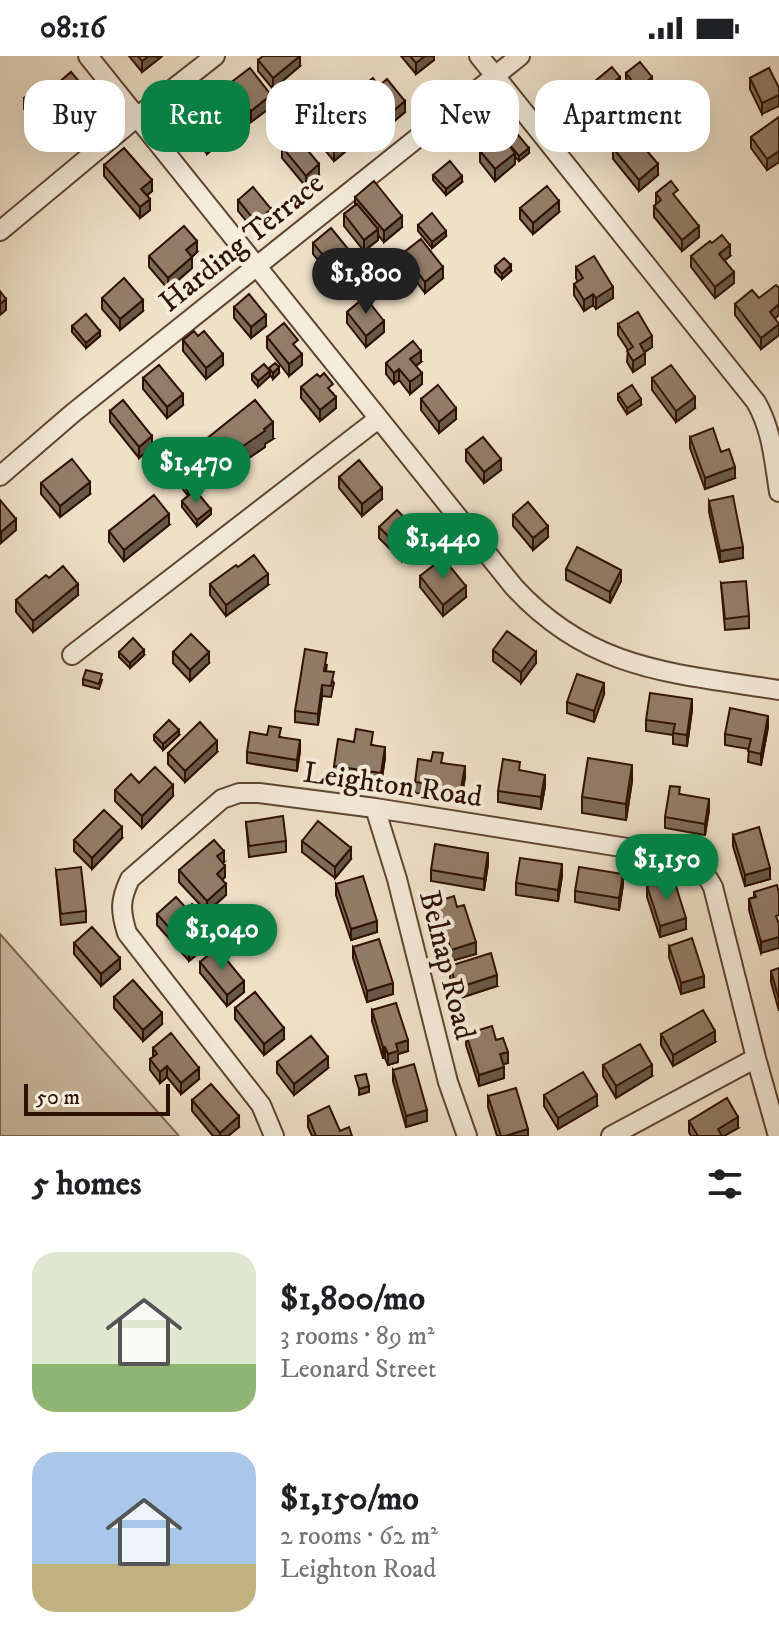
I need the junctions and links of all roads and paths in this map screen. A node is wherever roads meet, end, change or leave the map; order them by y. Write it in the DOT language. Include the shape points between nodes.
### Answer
graph roads {
  1 [pos="88,56"];
  2 [pos="215,56"];
  3 [pos="479,56"];
  4 [pos="520,56"];
  5 [pos="495,76"];
  6 [pos="137,117"];
  7 [pos="0,231"];
  8 [pos="257,265"];
  9 [pos="378,419"];
  10 [pos="0,476"];
  11 [pos="779,492"];
  12 [pos="72,655"];
  13 [pos="779,690"];
  14 [pos="375,808"];
  15 [pos="756,1058"];
  16 [pos="274,1136"];
  17 [pos="467,1136"];
  18 [pos="611,1136"];
  19 [pos="778,1136"];
  1 -- 6 [label="street"];
  2 -- 6 [label="street"];
  3 -- 5 [label="street"];
  4 -- 5 [label="street, Harding Terrace"];
  5 -- 8 [label="street, Harding Terrace"];
  5 -- 11 [label="street" via="756,402 771,436"];
  6 -- 7 [label="street"];
  6 -- 8 [label="street"];
  8 -- 9 [label="street"];
  8 -- 10 [label="street, Harding Terrace"];
  9 -- 12 [label="street"];
  9 -- 13 [label="street" via="514,587 557,627 635,664"];
  14 -- 15 [label="street, Leighton Road" via="693,862 713,887"];
  14 -- 16 [label="street, Leighton Road" via="239,793 222,799 130,879 122,897 127,933 261,1105"];
  14 -- 17 [label="street, Belnap Road"];
  15 -- 18 [label="street"];
  15 -- 19 [label="street, Leighton Road"];
}
